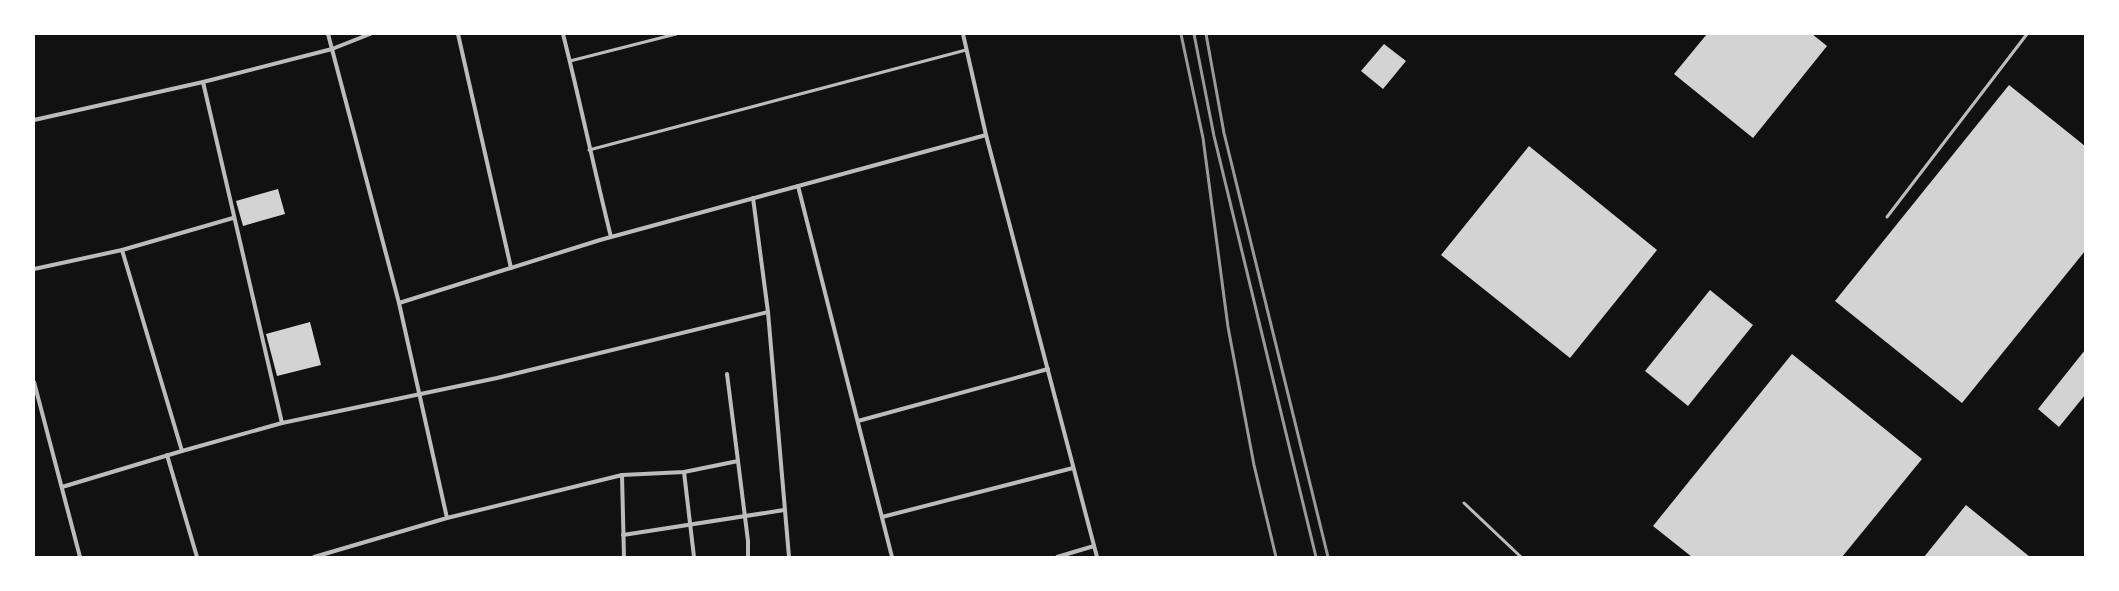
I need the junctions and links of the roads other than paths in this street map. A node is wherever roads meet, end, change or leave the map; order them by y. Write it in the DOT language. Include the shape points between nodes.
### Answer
graph roads {
  1 [pos="328,34"];
  2 [pos="370,34"];
  3 [pos="458,34"];
  4 [pos="563,34"];
  5 [pos="676,34"];
  6 [pos="963,34"];
  7 [pos="2027,34"];
  8 [pos="332,49"];
  9 [pos="966,50"];
  10 [pos="570,61"];
  11 [pos="203,82"];
  12 [pos="34,120"];
  13 [pos="986,135"];
  14 [pos="589,150"];
  15 [pos="798,186"];
  16 [pos="753,198"];
  17 [pos="1887,217"];
  18 [pos="233,218"];
  19 [pos="611,237"];
  20 [pos="122,250"];
  21 [pos="511,268"];
  22 [pos="34,269"];
  23 [pos="399,303"];
  24 [pos="768,312"];
  25 [pos="1048,369"];
  26 [pos="727,374"];
  27 [pos="34,382"];
  28 [pos="420,394"];
  29 [pos="858,421"];
  30 [pos="282,423"];
  31 [pos="182,450"];
  32 [pos="167,455"];
  33 [pos="738,461"];
  34 [pos="1073,468"];
  35 [pos="684,472"];
  36 [pos="622,475"];
  37 [pos="62,487"];
  38 [pos="1464,503"];
  39 [pos="784,510"];
  40 [pos="745,517"];
  41 [pos="882,517"];
  42 [pos="447,518"];
  43 [pos="690,524"];
  44 [pos="623,535"];
  45 [pos="1094,546"];
  46 [pos="334,552"];
  47 [pos="80,557"];
  48 [pos="197,557"];
  49 [pos="314,557"];
  50 [pos="335,557"];
  51 [pos="624,557"];
  52 [pos="694,557"];
  53 [pos="748,557"];
  54 [pos="789,557"];
  55 [pos="892,557"];
  56 [pos="1057,557"];
  57 [pos="1097,557"];
  58 [pos="1521,557"];
  1 -- 8 [label="street"];
  2 -- 8 [label="street"];
  3 -- 21 [label="street"];
  4 -- 10 [label="street"];
  5 -- 10 [label="lane"];
  6 -- 9 [label="street"];
  7 -- 17 [label="lane"];
  8 -- 11 [label="street"];
  8 -- 23 [label="street"];
  9 -- 13 [label="street"];
  9 -- 14 [label="lane"];
  10 -- 14 [label="street"];
  11 -- 12 [label="street"];
  11 -- 18 [label="street"];
  13 -- 15 [label="street"];
  13 -- 25 [label="street"];
  14 -- 19 [label="street"];
  15 -- 16 [label="street"];
  15 -- 29 [label="street"];
  16 -- 19 [label="street"];
  16 -- 24 [label="street"];
  18 -- 20 [label="street"];
  18 -- 30 [label="street"];
  19 -- 21 [label="street"];
  20 -- 22 [label="street"];
  20 -- 31 [label="street"];
  21 -- 23 [label="street"];
  23 -- 28 [label="street"];
  24 -- 28 [label="street" via="497,378"];
  24 -- 39 [label="street"];
  25 -- 29 [label="street"];
  25 -- 34 [label="street"];
  26 -- 33 [label="street"];
  27 -- 37 [label="street"];
  28 -- 30 [label="street"];
  28 -- 42 [label="street"];
  29 -- 41 [label="street"];
  30 -- 31 [label="street"];
  31 -- 32 [label="street"];
  32 -- 37 [label="street"];
  32 -- 48 [label="street"];
  33 -- 35 [label="street"];
  33 -- 40 [label="street"];
  34 -- 41 [label="street"];
  34 -- 45 [label="street"];
  35 -- 36 [label="street"];
  35 -- 43 [label="street"];
  36 -- 42 [label="street"];
  36 -- 44 [label="street"];
  37 -- 47 [label="street"];
  38 -- 58 [label="lane"];
  39 -- 40 [label="street"];
  39 -- 54 [label="street"];
  40 -- 43 [label="street"];
  40 -- 53 [label="street"];
  41 -- 55 [label="street"];
  42 -- 46 [label="street"];
  43 -- 44 [label="street"];
  43 -- 52 [label="street"];
  44 -- 51 [label="street"];
  45 -- 56 [label="street"];
  45 -- 57 [label="street"];
  46 -- 49 [label="street"];
  46 -- 50 [label="street"];
}
